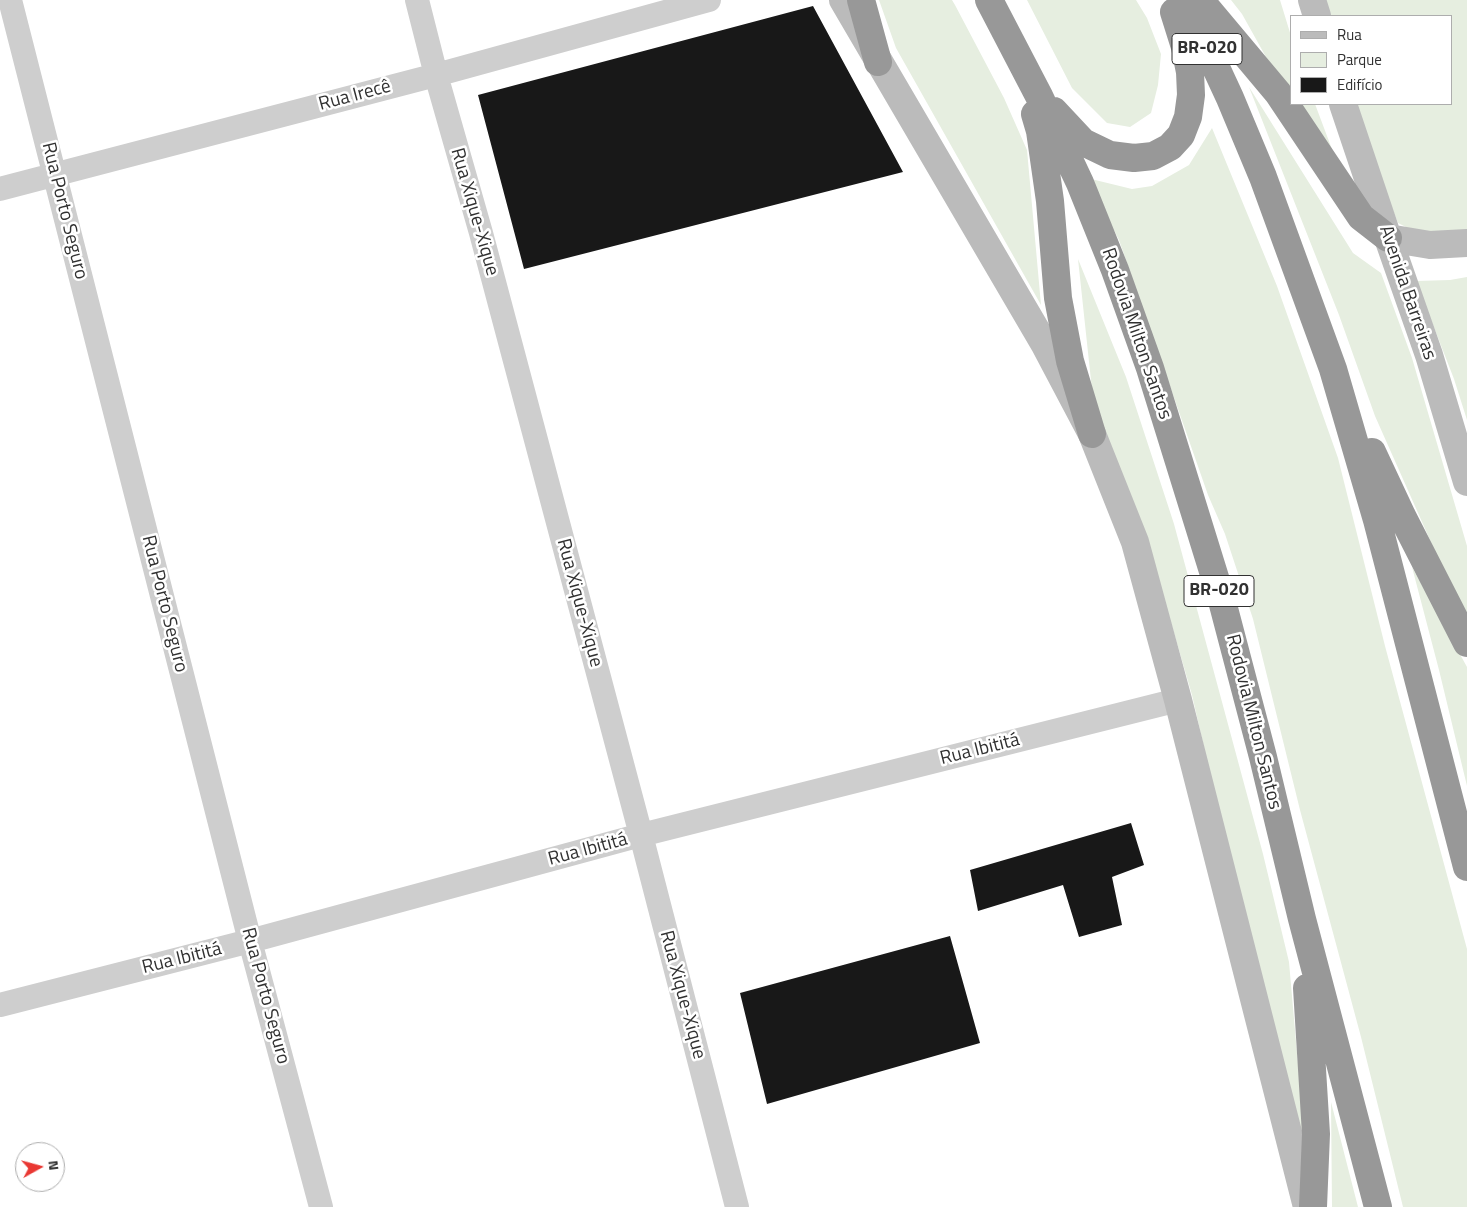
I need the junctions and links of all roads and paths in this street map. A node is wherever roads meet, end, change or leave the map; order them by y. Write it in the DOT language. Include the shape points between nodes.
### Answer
graph roads {
  1 [pos="10,0"];
  2 [pos="416,0"];
  3 [pos="709,0"];
  4 [pos="843,0"];
  5 [pos="861,0"];
  6 [pos="989,0"];
  7 [pos="1170,0"];
  8 [pos="1182,0"];
  9 [pos="1200,0"];
  10 [pos="1312,0"];
  11 [pos="1317,15"];
  12 [pos="1016,51"];
  13 [pos="878,62"];
  14 [pos="436,75"];
  15 [pos="1039,96"];
  16 [pos="1343,105"];
  17 [pos="55,174"];
  18 [pos="0,188"];
  19 [pos="1388,238"];
  20 [pos="1467,243"];
  21 [pos="1333,369"];
  22 [pos="1092,434"];
  23 [pos="1467,482"];
  24 [pos="1467,643"];
  25 [pos="1178,700"];
  26 [pos="641,835"];
  27 [pos="1467,866"];
  28 [pos="1302,919"];
  29 [pos="250,941"];
  30 [pos="0,1005"];
  31 [pos="321,1207"];
  32 [pos="737,1207"];
  33 [pos="1307,1207"];
  34 [pos="1313,1207"];
  35 [pos="1378,1207"];
  1 -- 17 [label="street, Rua Porto Seguro"];
  2 -- 14 [label="street, Rua Xique-Xique"];
  3 -- 14 [label="street, Rua Irecê"];
  4 -- 13 [label="main road"];
  5 -- 13 [label="highway"];
  6 -- 12 [label="highway, Rodovia Milton Santos / BR-020"];
  7 -- 15 [label="highway" via="1185,48 1191,95 1181,135 1170,147 1153,156 1134,158 1110,154 1084,142"];
  8 -- 21 [label="highway, BR-020" via="1230,98"];
  9 -- 19 [label="highway" via="1278,93 1361,217"];
  10 -- 11 [label="main road"];
  12 -- 15 [label="highway, Rodovia Milton Santos / BR-020"];
  12 -- 22 [label="highway" via="1040,131 1058,298 1070,361"];
  13 -- 22 [label="main road" via="1045,345"];
  14 -- 17 [label="street, Rua Irecê"];
  14 -- 26 [label="street, Rua Xique-Xique"];
  15 -- 28 [label="highway, Rodovia Milton Santos / BR-020" via="1080,183 1150,368 1220,597"];
  16 -- 19 [label="main road, Avenida Barreiras"];
  17 -- 18 [label="street, Rua Irecê"];
  17 -- 29 [label="street, Rua Porto Seguro"];
  19 -- 20 [label="main road" via="1430,246"];
  19 -- 23 [label="main road, Avenida Barreiras" via="1429,356"];
  21 -- 24 [label="highway" via="1402,516"];
  21 -- 27 [label="highway, BR-020" via="1377,520"];
  22 -- 25 [label="main road" via="1135,542"];
  25 -- 26 [label="street, Rua Ibititá"];
  25 -- 33 [label="main road"];
  26 -- 29 [label="street, Rua Ibititá"];
  26 -- 32 [label="street, Rua Xique-Xique"];
  28 -- 34 [label="highway" via="1316,1134"];
  28 -- 35 [label="highway, Rodovia Milton Santos / BR-020"];
  29 -- 30 [label="street, Rua Ibititá"];
  29 -- 31 [label="street, Rua Porto Seguro"];
}
